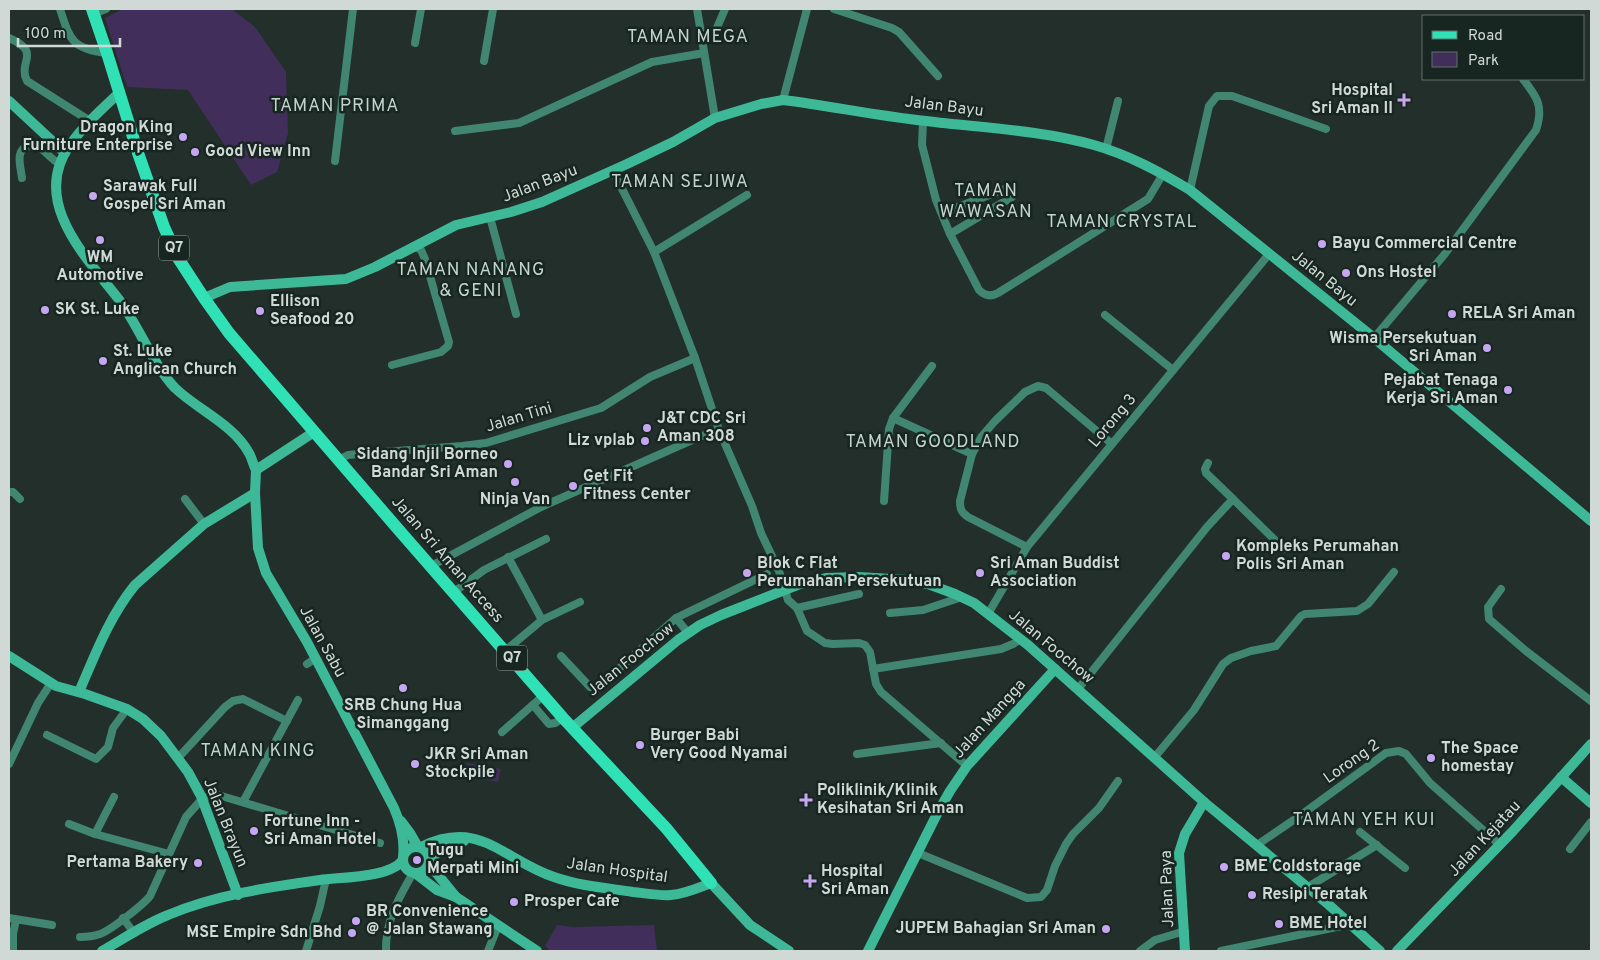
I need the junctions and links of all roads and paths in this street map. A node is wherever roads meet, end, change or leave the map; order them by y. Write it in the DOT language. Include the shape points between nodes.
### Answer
graph roads {
  1 [pos="60,9"];
  2 [pos="106,9"];
  3 [pos="353,9"];
  4 [pos="421,9"];
  5 [pos="493,9"];
  6 [pos="697,9"];
  7 [pos="725,9"];
  8 [pos="807,9"];
  9 [pos="834,9"];
  10 [pos="93,11"];
  11 [pos="701,35"];
  12 [pos="9,38"];
  13 [pos="414,44"];
  14 [pos="107,53"];
  15 [pos="704,53"];
  16 [pos="484,61"];
  17 [pos="938,76"];
  18 [pos="1524,80"];
  19 [pos="119,92"];
  20 [pos="9,100"];
  21 [pos="783,100"];
  22 [pos="1118,101"];
  23 [pos="715,118"];
  24 [pos="90,121"];
  25 [pos="923,121"];
  26 [pos="1326,129"];
  27 [pos="455,131"];
  28 [pos="1106,149"];
  29 [pos="65,152"];
  30 [pos="335,161"];
  31 [pos="60,164"];
  32 [pos="613,171"];
  33 [pos="1163,174"];
  34 [pos="22,178"];
  35 [pos="1190,190"];
  36 [pos="747,195"];
  37 [pos="942,213"];
  38 [pos="490,217"];
  39 [pos="950,234"];
  40 [pos="414,246"];
  41 [pos="654,252"];
  42 [pos="1269,254"];
  43 [pos="204,298"];
  44 [pos="516,314"];
  45 [pos="1106,315"];
  46 [pos="1374,338"];
  47 [pos="694,358"];
  48 [pos="392,365"];
  49 [pos="932,366"];
  50 [pos="1172,370"];
  51 [pos="894,418"];
  52 [pos="719,430"];
  53 [pos="314,432"];
  54 [pos="1112,444"];
  55 [pos="972,454"];
  56 [pos="338,460"];
  57 [pos="1208,463"];
  58 [pos="256,470"];
  59 [pos="9,492"];
  60 [pos="255,493"];
  61 [pos="20,499"];
  62 [pos="185,499"];
  63 [pos="1233,499"];
  64 [pos="884,500"];
  65 [pos="1591,522"];
  66 [pos="204,524"];
  67 [pos="546,539"];
  68 [pos="1026,547"];
  69 [pos="1284,549"];
  70 [pos="508,557"];
  71 [pos="431,566"];
  72 [pos="1394,572"];
  73 [pos="767,574"];
  74 [pos="1501,590"];
  75 [pos="454,592"];
  76 [pos="859,594"];
  77 [pos="962,597"];
  78 [pos="790,599"];
  79 [pos="580,602"];
  80 [pos="890,613"];
  81 [pos="988,614"];
  82 [pos="676,618"];
  83 [pos="542,620"];
  84 [pos="688,633"];
  85 [pos="1014,643"];
  86 [pos="505,651"];
  87 [pos="9,656"];
  88 [pos="561,656"];
  89 [pos="873,668"];
  90 [pos="1055,669"];
  91 [pos="50,684"];
  92 [pos="1078,689"];
  93 [pos="78,692"];
  94 [pos="544,695"];
  95 [pos="298,700"];
  96 [pos="1591,701"];
  97 [pos="533,705"];
  98 [pos="128,709"];
  99 [pos="563,718"];
  100 [pos="287,721"];
  101 [pos="572,728"];
  102 [pos="502,732"];
  103 [pos="47,735"];
  104 [pos="941,743"];
  105 [pos="1591,744"];
  106 [pos="857,754"];
  107 [pos="178,758"];
  108 [pos="1154,758"];
  109 [pos="9,764"];
  110 [pos="967,766"];
  111 [pos="1561,777"];
  112 [pos="1118,781"];
  113 [pos="114,797"];
  114 [pos="202,799"];
  115 [pos="243,802"];
  116 [pos="1204,802"];
  117 [pos="1591,803"];
  118 [pos="398,818"];
  119 [pos="1591,822"];
  120 [pos="68,824"];
  121 [pos="1360,832"];
  122 [pos="95,834"];
  123 [pos="480,840"];
  124 [pos="380,843"];
  125 [pos="1376,844"];
  126 [pos="1500,844"];
  127 [pos="1257,845"];
  128 [pos="419,847"];
  129 [pos="1570,849"];
  130 [pos="918,853"];
  131 [pos="169,854"];
  132 [pos="403,858"];
  133 [pos="429,861"];
  134 [pos="1405,868"];
  135 [pos="412,872"];
  136 [pos="377,873"];
  137 [pos="326,879"];
  138 [pos="711,883"];
  139 [pos="1308,887"];
  140 [pos="238,895"];
  141 [pos="456,897"];
  142 [pos="123,918"];
  143 [pos="13,919"];
  144 [pos="1351,924"];
  145 [pos="52,925"];
  146 [pos="498,926"];
  147 [pos="1185,930"];
  148 [pos="134,933"];
  149 [pos="80,937"];
  150 [pos="13,951"];
  151 [pos="102,951"];
  152 [pos="306,951"];
  153 [pos="386,951"];
  154 [pos="488,951"];
  155 [pos="537,951"];
  156 [pos="789,951"];
  157 [pos="868,951"];
  158 [pos="1140,951"];
  159 [pos="1185,951"];
  160 [pos="1221,951"];
  161 [pos="1380,951"];
  162 [pos="1397,951"];
  1 -- 14 [label="street" via="74,42 89,51"];
  2 -- 10 [label="street"];
  3 -- 30 [label="street"];
  4 -- 13 [label="street"];
  5 -- 16 [label="street"];
  6 -- 11 [label="street"];
  7 -- 11 [label="street" via="716,30 709,35"];
  8 -- 21 [label="street"];
  9 -- 17 [label="street" via="892,28"];
  10 -- 14 [label="main road, Q7"];
  11 -- 15 [label="street"];
  12 -- 24 [label="street" via="28,53 27,81"];
  14 -- 19 [label="main road, Q7"];
  15 -- 23 [label="street"];
  15 -- 27 [label="street" via="652,62 519,123"];
  18 -- 46 [label="street" via="1540,104 1536,130 1444,255"];
  19 -- 24 [label="street"];
  19 -- 43 [label="main road, Q7" via="164,227 178,258"];
  20 -- 29 [label="street"];
  21 -- 23 [label="street, Jalan Bayu"];
  21 -- 25 [label="street, Jalan Bayu"];
  22 -- 28 [label="street"];
  23 -- 32 [label="street, Jalan Bayu"];
  24 -- 29 [label="street"];
  25 -- 28 [label="street, Jalan Bayu" via="1023,132"];
  25 -- 37 [label="street" via="922,145"];
  26 -- 35 [label="street" via="1232,96 1217,96 1209,106"];
  28 -- 33 [label="street, Jalan Bayu"];
  29 -- 31 [label="street"];
  31 -- 34 [label="street" via="39,147 27,146 20,153"];
  31 -- 58 [label="street" via="57,195 74,242 119,300 174,386 231,431 249,453"];
  32 -- 38 [label="street, Jalan Bayu" via="531,207"];
  32 -- 41 [label="street"];
  33 -- 35 [label="street, Jalan Bayu"];
  33 -- 39 [label="street" via="1148,199 994,295 986,295 979,290"];
  35 -- 42 [label="street, Jalan Bayu"];
  36 -- 41 [label="street"];
  37 -- 39 [label="street"];
  37 -- 39 [label="street" via="1005,189 1013,192 1011,198"];
  38 -- 40 [label="street, Jalan Bayu" via="456,225"];
  38 -- 44 [label="street"];
  40 -- 43 [label="street, Jalan Bayu" via="346,279 230,287"];
  40 -- 48 [label="street" via="421,250 425,259 449,342 442,352"];
  41 -- 47 [label="street"];
  42 -- 46 [label="street, Jalan Bayu"];
  42 -- 50 [label="street, Lorong 3"];
  43 -- 53 [label="main road, Jalan Sri Aman Access / Q7" via="229,333"];
  45 -- 50 [label="street"];
  46 -- 65 [label="street, Jalan Bayu"];
  47 -- 52 [label="street"];
  47 -- 56 [label="street, Jalan Tini" via="650,377 601,408 486,443 348,455"];
  49 -- 51 [label="street"];
  50 -- 54 [label="street, Lorong 3"];
  51 -- 55 [label="street"];
  51 -- 64 [label="street" via="889,429"];
  52 -- 71 [label="street" via="541,507"];
  52 -- 78 [label="street"];
  53 -- 56 [label="main road, Jalan Sri Aman Access / Q7"];
  53 -- 58 [label="street"];
  54 -- 55 [label="street" via="1046,388 1034,386 995,420"];
  54 -- 68 [label="street, Lorong 3"];
  55 -- 68 [label="street" via="960,501 962,513"];
  56 -- 71 [label="main road, Jalan Sri Aman Access / Q7"];
  57 -- 63 [label="street" via="1206,473"];
  58 -- 60 [label="street, Jalan Sabu"];
  59 -- 61 [label="street" via="14,492"];
  60 -- 66 [label="street"];
  60 -- 118 [label="street, Jalan Sabu" via="258,548 263,564 311,661"];
  62 -- 66 [label="street"];
  63 -- 69 [label="street"];
  63 -- 92 [label="street" via="1206,527"];
  66 -- 93 [label="street" via="126,596 107,627"];
  67 -- 70 [label="street"];
  68 -- 81 [label="street, Lorong 3"];
  70 -- 75 [label="street"];
  70 -- 83 [label="street"];
  71 -- 75 [label="main road, Jalan Sri Aman Access / Q7"];
  72 -- 108 [label="street" via="1363,608 1351,612 1305,614 1276,646 1251,651 1227,661 1194,710"];
  73 -- 82 [label="street"];
  74 -- 96 [label="street" via="1488,607 1489,619"];
  75 -- 86 [label="main road, Jalan Sri Aman Access / Q7"];
  76 -- 78 [label="street"];
  77 -- 78 [label="street, Jalan Foochow" via="910,580 841,577 817,580"];
  77 -- 80 [label="street" via="923,610"];
  77 -- 81 [label="street, Jalan Foochow"];
  78 -- 84 [label="street, Jalan Foochow" via="721,615"];
  78 -- 89 [label="street" via="807,631 825,643 865,645"];
  79 -- 83 [label="street"];
  81 -- 85 [label="street, Jalan Foochow"];
  82 -- 84 [label="street"];
  82 -- 88 [label="street" via="596,689 590,687"];
  83 -- 86 [label="street"];
  84 -- 101 [label="street, Jalan Foochow"];
  85 -- 89 [label="street"];
  85 -- 90 [label="street, Jalan Foochow"];
  86 -- 94 [label="main road, Jalan Sri Aman Access / Q7"];
  87 -- 91 [label="street, Jalan Brayun"];
  89 -- 104 [label="street" via="881,692"];
  90 -- 92 [label="street, Jalan Foochow"];
  90 -- 110 [label="street, Jalan Mangga"];
  91 -- 93 [label="street, Jalan Brayun"];
  91 -- 109 [label="street"];
  92 -- 108 [label="street, Jalan Foochow"];
  93 -- 98 [label="street, Jalan Brayun"];
  94 -- 97 [label="street"];
  94 -- 99 [label="main road, Jalan Sri Aman Access / Q7"];
  95 -- 100 [label="street"];
  97 -- 99 [label="street" via="549,724"];
  97 -- 102 [label="street"];
  98 -- 103 [label="street" via="114,728 108,747 96,759"];
  98 -- 107 [label="street, Jalan Brayun" via="153,728"];
  99 -- 101 [label="main road, Jalan Sri Aman Access / Q7"];
  100 -- 107 [label="street" via="243,699 232,700"];
  100 -- 115 [label="street"];
  101 -- 138 [label="main road, Jalan Sri Aman Access / Q7" via="660,822"];
  104 -- 106 [label="street"];
  104 -- 110 [label="street"];
  105 -- 111 [label="street, Jalan Kejatau"];
  107 -- 114 [label="street, Jalan Brayun"];
  108 -- 116 [label="street, Jalan Foochow"];
  110 -- 130 [label="street, Jalan Mangga" via="937,814"];
  111 -- 117 [label="street"];
  111 -- 126 [label="street, Jalan Kejatau"];
  112 -- 130 [label="street" via="1099,808 1073,834 1055,866 1047,890 1037,898 1027,898"];
  113 -- 122 [label="street"];
  114 -- 115 [label="street" via="218,795"];
  114 -- 131 [label="street" via="186,817"];
  114 -- 140 [label="street, Jalan Brayun"];
  115 -- 124 [label="street"];
  116 -- 127 [label="street, Jalan Foochow"];
  116 -- 147 [label="street, Jalan Paya" via="1185,834 1180,853"];
  118 -- 128 [label="street"];
  118 -- 132 [label="street" via="403,837"];
  119 -- 129 [label="street"];
  120 -- 122 [label="street"];
  121 -- 125 [label="street"];
  122 -- 131 [label="street"];
  123 -- 128 [label="street" via="453,837"];
  123 -- 133 [label="street" via="446,846"];
  123 -- 138 [label="street, Jalan Hospital" via="533,869 578,884 671,895"];
  125 -- 134 [label="street"];
  125 -- 139 [label="street"];
  126 -- 127 [label="street, Lorong 2" via="1423,777 1406,754 1392,751"];
  126 -- 162 [label="street, Jalan Kejatau"];
  127 -- 139 [label="street, Jalan Foochow"];
  128 -- 132 [label="street" via="410,848"];
  128 -- 133 [label="street" via="427,852"];
  130 -- 157 [label="street, Jalan Mangga"];
  131 -- 142 [label="street" via="150,896"];
  132 -- 135 [label="street"];
  132 -- 136 [label="street" via="397,866"];
  133 -- 135 [label="street" via="424,871"];
  133 -- 141 [label="street"];
  135 -- 136 [label="street"];
  135 -- 141 [label="street" via="437,890"];
  135 -- 153 [label="street" via="386,932"];
  136 -- 137 [label="street"];
  137 -- 140 [label="street"];
  137 -- 152 [label="street"];
  138 -- 156 [label="street, Q7" via="750,925"];
  139 -- 144 [label="street, Jalan Foochow"];
  140 -- 148 [label="street" via="179,911"];
  141 -- 146 [label="street"];
  142 -- 148 [label="street"];
  142 -- 149 [label="street" via="99,934"];
  143 -- 145 [label="street"];
  143 -- 150 [label="street"];
  144 -- 160 [label="street"];
  144 -- 161 [label="street, Jalan Foochow"];
  146 -- 154 [label="street"];
  146 -- 155 [label="street"];
  147 -- 158 [label="street" via="1155,940"];
  147 -- 159 [label="street, Jalan Paya"];
  148 -- 151 [label="street"];
}
